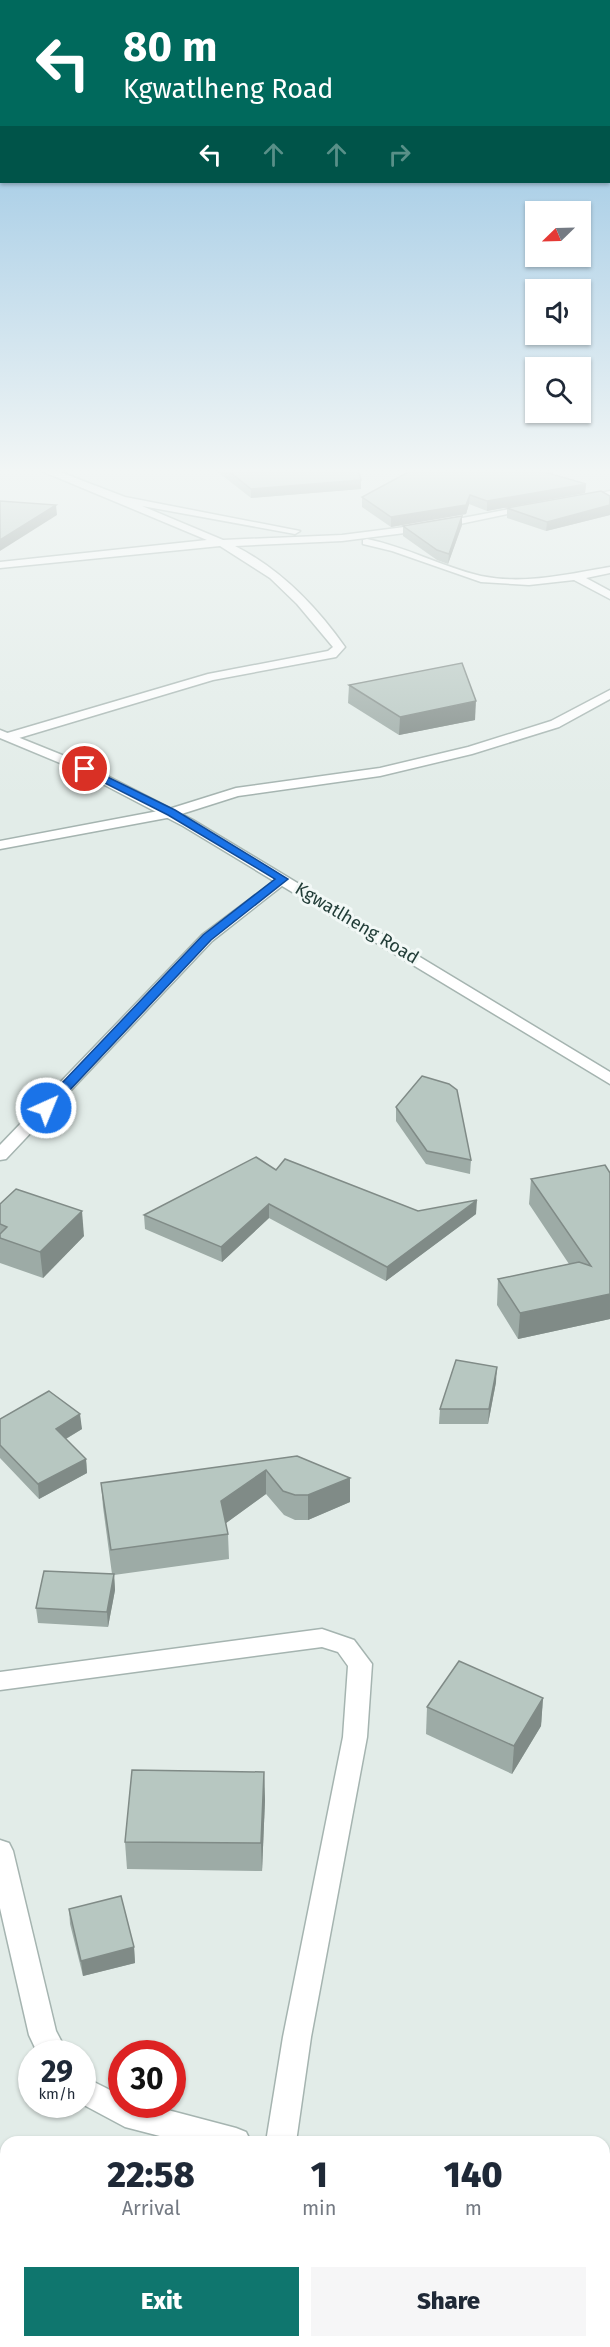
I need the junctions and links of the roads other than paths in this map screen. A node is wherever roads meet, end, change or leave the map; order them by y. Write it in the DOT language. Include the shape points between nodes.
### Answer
graph roads {
  1 [pos="280,579"];
  2 [pos="481,579"];
  3 [pos="535,579"];
  4 [pos="579,579"];
  5 [pos="610,596"];
  6 [pos="610,693"];
  7 [pos="4,736"];
  8 [pos="172,813"];
  9 [pos="0,845"];
  10 [pos="282,879"];
  11 [pos="610,1079"];
  12 [pos="0,1155"];
  13 [pos="0,1681"];
  14 [pos="0,1851"];
  15 [pos="46,2040"];
  16 [pos="96,2097"];
  17 [pos="213,2136"];
  18 [pos="282,2136"];
  1 -- 7 [label="street" via="339,647 337,652 190,683"];
  2 -- 3 [label="street"];
  4 -- 5 [label="street"];
  6 -- 8 [label="street" via="555,724 472,750 380,772 236,792"];
  7 -- 8 [label="street, Kgwatlheng Road" via="100,776"];
  8 -- 9 [label="street"];
  8 -- 10 [label="street, Kgwatlheng Road"];
  10 -- 11 [label="street, Kgwatlheng Road"];
  10 -- 12 [label="street" via="207,938"];
  13 -- 18 [label="street" via="322,1638 346,1646 360,1664 355,1737"];
  14 -- 15 [label="street"];
  16 -- 17 [label="street" via="125,2113"];
}
